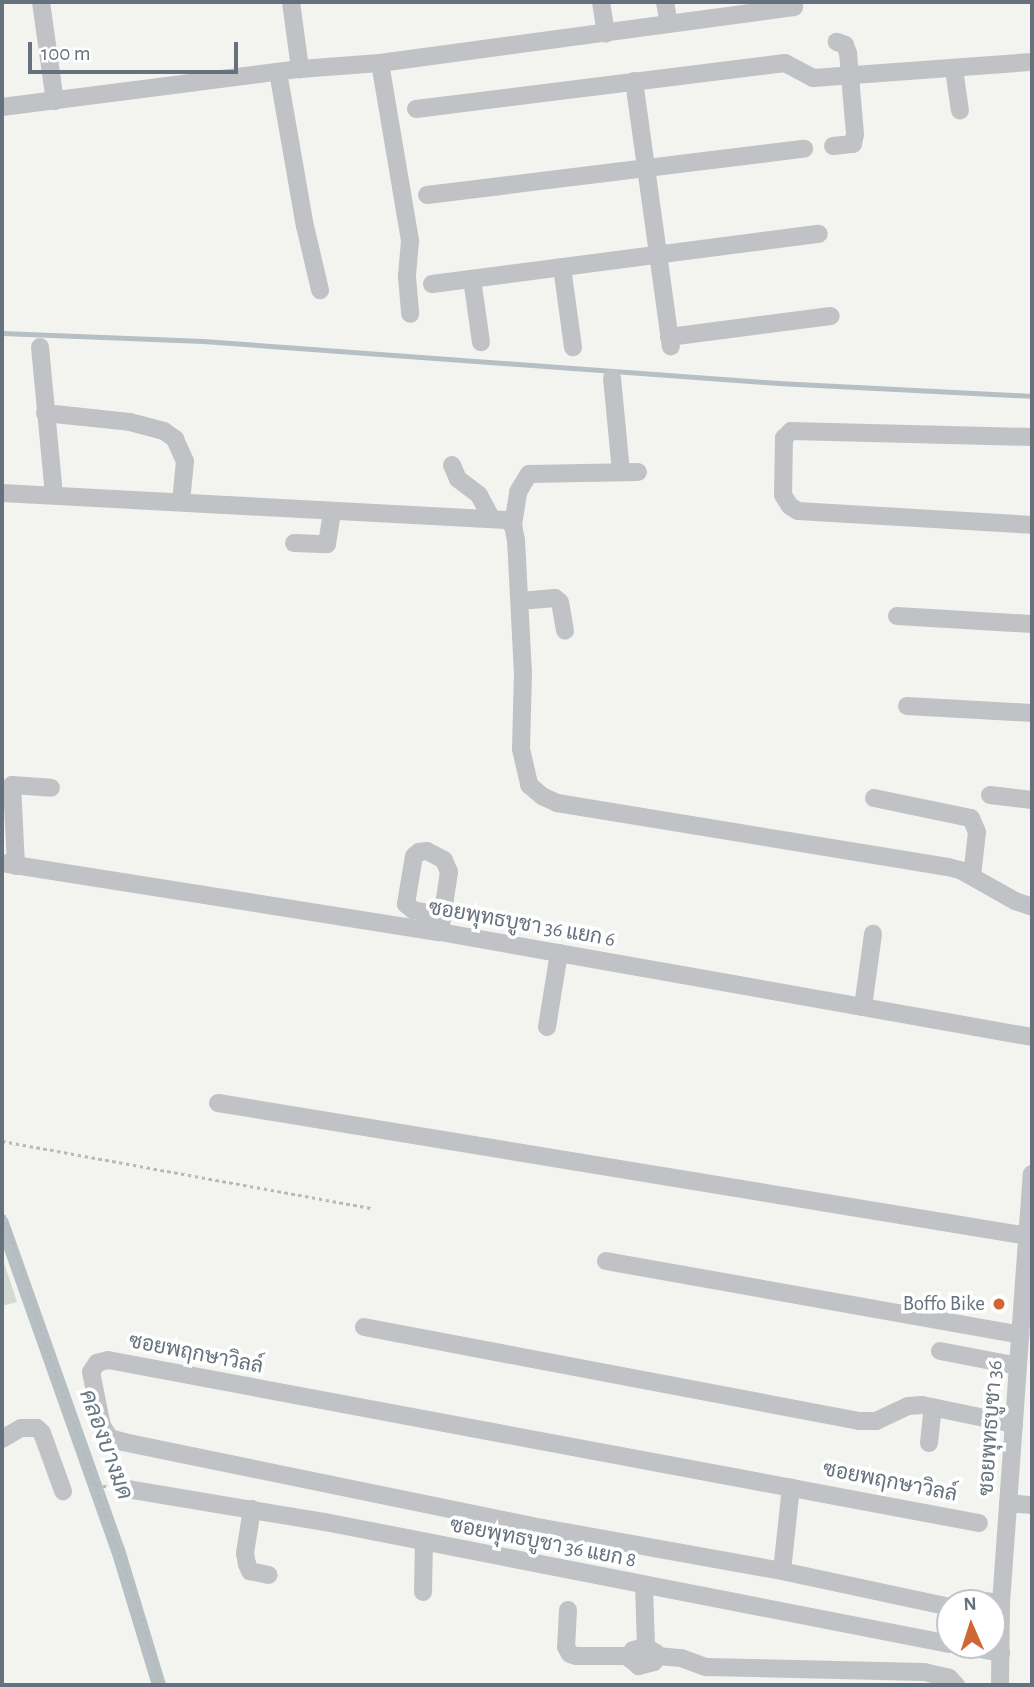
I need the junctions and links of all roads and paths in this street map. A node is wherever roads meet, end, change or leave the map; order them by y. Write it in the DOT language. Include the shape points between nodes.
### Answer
graph roads {
  1 [pos="41,2"];
  2 [pos="290,2"];
  3 [pos="601,2"];
  4 [pos="665,2"];
  5 [pos="794,7"];
  6 [pos="710,10"];
  7 [pos="669,24"];
  8 [pos="606,34"];
  9 [pos="837,42"];
  10 [pos="1032,62"];
  11 [pos="380,63"];
  12 [pos="300,69"];
  13 [pos="954,69"];
  14 [pos="278,72"];
  15 [pos="850,77"];
  16 [pos="635,81"];
  17 [pos="55,101"];
  18 [pos="2,107"];
  19 [pos="416,109"];
  20 [pos="960,111"];
  21 [pos="833,146"];
  22 [pos="804,149"];
  23 [pos="644,169"];
  24 [pos="427,195"];
  25 [pos="819,233"];
  26 [pos="657,254"];
  27 [pos="562,267"];
  28 [pos="472,279"];
  29 [pos="432,284"];
  30 [pos="320,290"];
  31 [pos="410,314"];
  32 [pos="831,316"];
  33 [pos="481,342"];
  34 [pos="40,347"];
  35 [pos="573,348"];
  36 [pos="612,378"];
  37 [pos="45,412"];
  38 [pos="1032,437"];
  39 [pos="452,465"];
  40 [pos="2,494"];
  41 [pos="54,494"];
  42 [pos="181,502"];
  43 [pos="332,511"];
  44 [pos="491,518"];
  45 [pos="513,525"];
  46 [pos="1032,525"];
  47 [pos="294,543"];
  48 [pos="520,601"];
  49 [pos="897,616"];
  50 [pos="1032,624"];
  51 [pos="565,631"];
  52 [pos="907,706"];
  53 [pos="1032,713"];
  54 [pos="7,785"];
  55 [pos="51,788"];
  56 [pos="990,795"];
  57 [pos="874,798"];
  58 [pos="1032,800"];
  59 [pos="8,856"];
  60 [pos="972,876"];
  61 [pos="1032,907"];
  62 [pos="873,934"];
  63 [pos="559,953"];
  64 [pos="863,1007"];
  65 [pos="547,1027"];
  66 [pos="1032,1037"];
  67 [pos="218,1103"];
  68 [pos="2,1141"];
  69 [pos="1032,1174"];
  70 [pos="2,1208"];
  71 [pos="372,1208"];
  72 [pos="1028,1236"];
  73 [pos="606,1261"];
  74 [pos="363,1327"];
  75 [pos="940,1351"];
  76 [pos="1023,1352"];
  77 [pos="933,1407"];
  78 [pos="1014,1424"];
  79 [pos="2,1439"];
  80 [pos="929,1443"];
  81 [pos="792,1487"];
  82 [pos="127,1489"];
  83 [pos="63,1491"];
  84 [pos="1009,1503"];
  85 [pos="1032,1505"];
  86 [pos="252,1509"];
  87 [pos="979,1523"];
  88 [pos="424,1542"];
  89 [pos="782,1571"];
  90 [pos="270,1575"];
  91 [pos="643,1586"];
  92 [pos="1002,1589"];
  93 [pos="423,1592"];
  94 [pos="936,1604"];
  95 [pos="568,1610"];
  96 [pos="936,1641"];
  97 [pos="652,1652"];
  98 [pos="1001,1659"];
  99 [pos="799,1678"];
  100 [pos="877,1679"];
  101 [pos="162,1685"];
  102 [pos="956,1685"];
  103 [pos="1000,1685"];
  1 -- 17 [label="street"];
  2 -- 12 [label="street"];
  3 -- 8 [label="street"];
  4 -- 7 [label="street"];
  5 -- 6 [label="street"];
  6 -- 7 [label="street"];
  7 -- 8 [label="street"];
  8 -- 11 [label="street"];
  9 -- 15 [label="street" via="848,53"];
  10 -- 13 [label="street"];
  11 -- 12 [label="street"];
  11 -- 31 [label="street" via="410,240"];
  12 -- 14 [label="street"];
  13 -- 15 [label="street"];
  13 -- 20 [label="street"];
  14 -- 17 [label="street"];
  14 -- 30 [label="street"];
  15 -- 16 [label="street" via="813,78 785,63"];
  15 -- 21 [label="street" via="853,144"];
  16 -- 19 [label="street"];
  16 -- 23 [label="street"];
  17 -- 18 [label="street"];
  22 -- 23 [label="street"];
  23 -- 24 [label="street"];
  23 -- 26 [label="street"];
  25 -- 26 [label="street"];
  26 -- 27 [label="street"];
  26 -- 32 [label="street" via="670,342"];
  27 -- 28 [label="street"];
  27 -- 35 [label="street"];
  28 -- 29 [label="street"];
  28 -- 33 [label="street"];
  34 -- 37 [label="street"];
  36 -- 45 [label="street" via="629,472 529,474 518,492"];
  37 -- 41 [label="street"];
  37 -- 42 [label="street" via="130,422 164,431 175,439 185,460"];
  38 -- 46 [label="street" via="791,430 784,438 783,495 798,511"];
  39 -- 44 [label="street" via="458,479 479,495"];
  40 -- 41 [label="street"];
  41 -- 42 [label="street"];
  42 -- 43 [label="street"];
  43 -- 44 [label="street"];
  43 -- 47 [label="street" via="327,544"];
  44 -- 45 [label="street"];
  45 -- 48 [label="street"];
  48 -- 51 [label="street" via="555,598 560,602"];
  48 -- 60 [label="street" via="521,749 529,785 542,796 557,803 879,854"];
  49 -- 50 [label="street"];
  52 -- 53 [label="street"];
  54 -- 55 [label="street"];
  54 -- 59 [label="street"];
  56 -- 58 [label="street"];
  57 -- 60 [label="street" via="971,818 977,830"];
  59 -- 63 [label="street, ซอยพุทธบูชา 36 แยก 6" via="441,924"];
  60 -- 61 [label="street"];
  62 -- 64 [label="street"];
  63 -- 64 [label="street, ซอยพุทธบูชา 36 แยก 6"];
  63 -- 65 [label="street"];
  64 -- 66 [label="street, ซอยพุทธบูชา 36 แยก 6"];
  67 -- 72 [label="street"];
  68 -- 71 [label="path"];
  69 -- 72 [label="street, ซอยพุทธบูชา 36"];
  70 -- 101 [label="path"];
  72 -- 76 [label="street, ซอยพุทธบูชา 36"];
  73 -- 76 [label="street"];
  74 -- 77 [label="street" via="859,1421 876,1421 908,1406"];
  75 -- 76 [label="street"];
  76 -- 78 [label="street, ซอยพุทธบูชา 36"];
  77 -- 78 [label="street"];
  77 -- 80 [label="street"];
  78 -- 84 [label="street, ซอยพุทธบูชา 36"];
  79 -- 83 [label="street" via="22,1428 37,1428"];
  81 -- 87 [label="street, ซอยพฤกษาวิลล์"];
  81 -- 89 [label="street, ซอยพฤกษาวิลล์"];
  81 -- 89 [label="street, ซอยพฤกษาวิลล์" via="108,1360 97,1363 91,1372 102,1426 110,1438 542,1528"];
  82 -- 86 [label="street, ซอยพุทธบูชา 36 แยก 8"];
  84 -- 85 [label="street"];
  84 -- 92 [label="street, ซอยพุทธบูชา 36"];
  86 -- 88 [label="street, ซอยพุทธบูชา 36 แยก 8"];
  86 -- 90 [label="street" via="247,1564 250,1571"];
  88 -- 91 [label="street, ซอยพุทธบูชา 36 แยก 8"];
  88 -- 93 [label="street"];
  89 -- 94 [label="street, ซอยพฤกษาวิลล์"];
  91 -- 96 [label="street, ซอยพุทธบูชา 36 แยก 8"];
  91 -- 97 [label="street"];
  95 -- 97 [label="street" via="566,1647 570,1654 629,1656 633,1663 645,1666 654,1662"];
  97 -- 99 [label="street" via="706,1667"];
  98 -- 103 [label="street, ซอยพุทธบูชา 36"];
  99 -- 100 [label="street"];
  100 -- 102 [label="street" via="925,1672 949,1678"];
}
